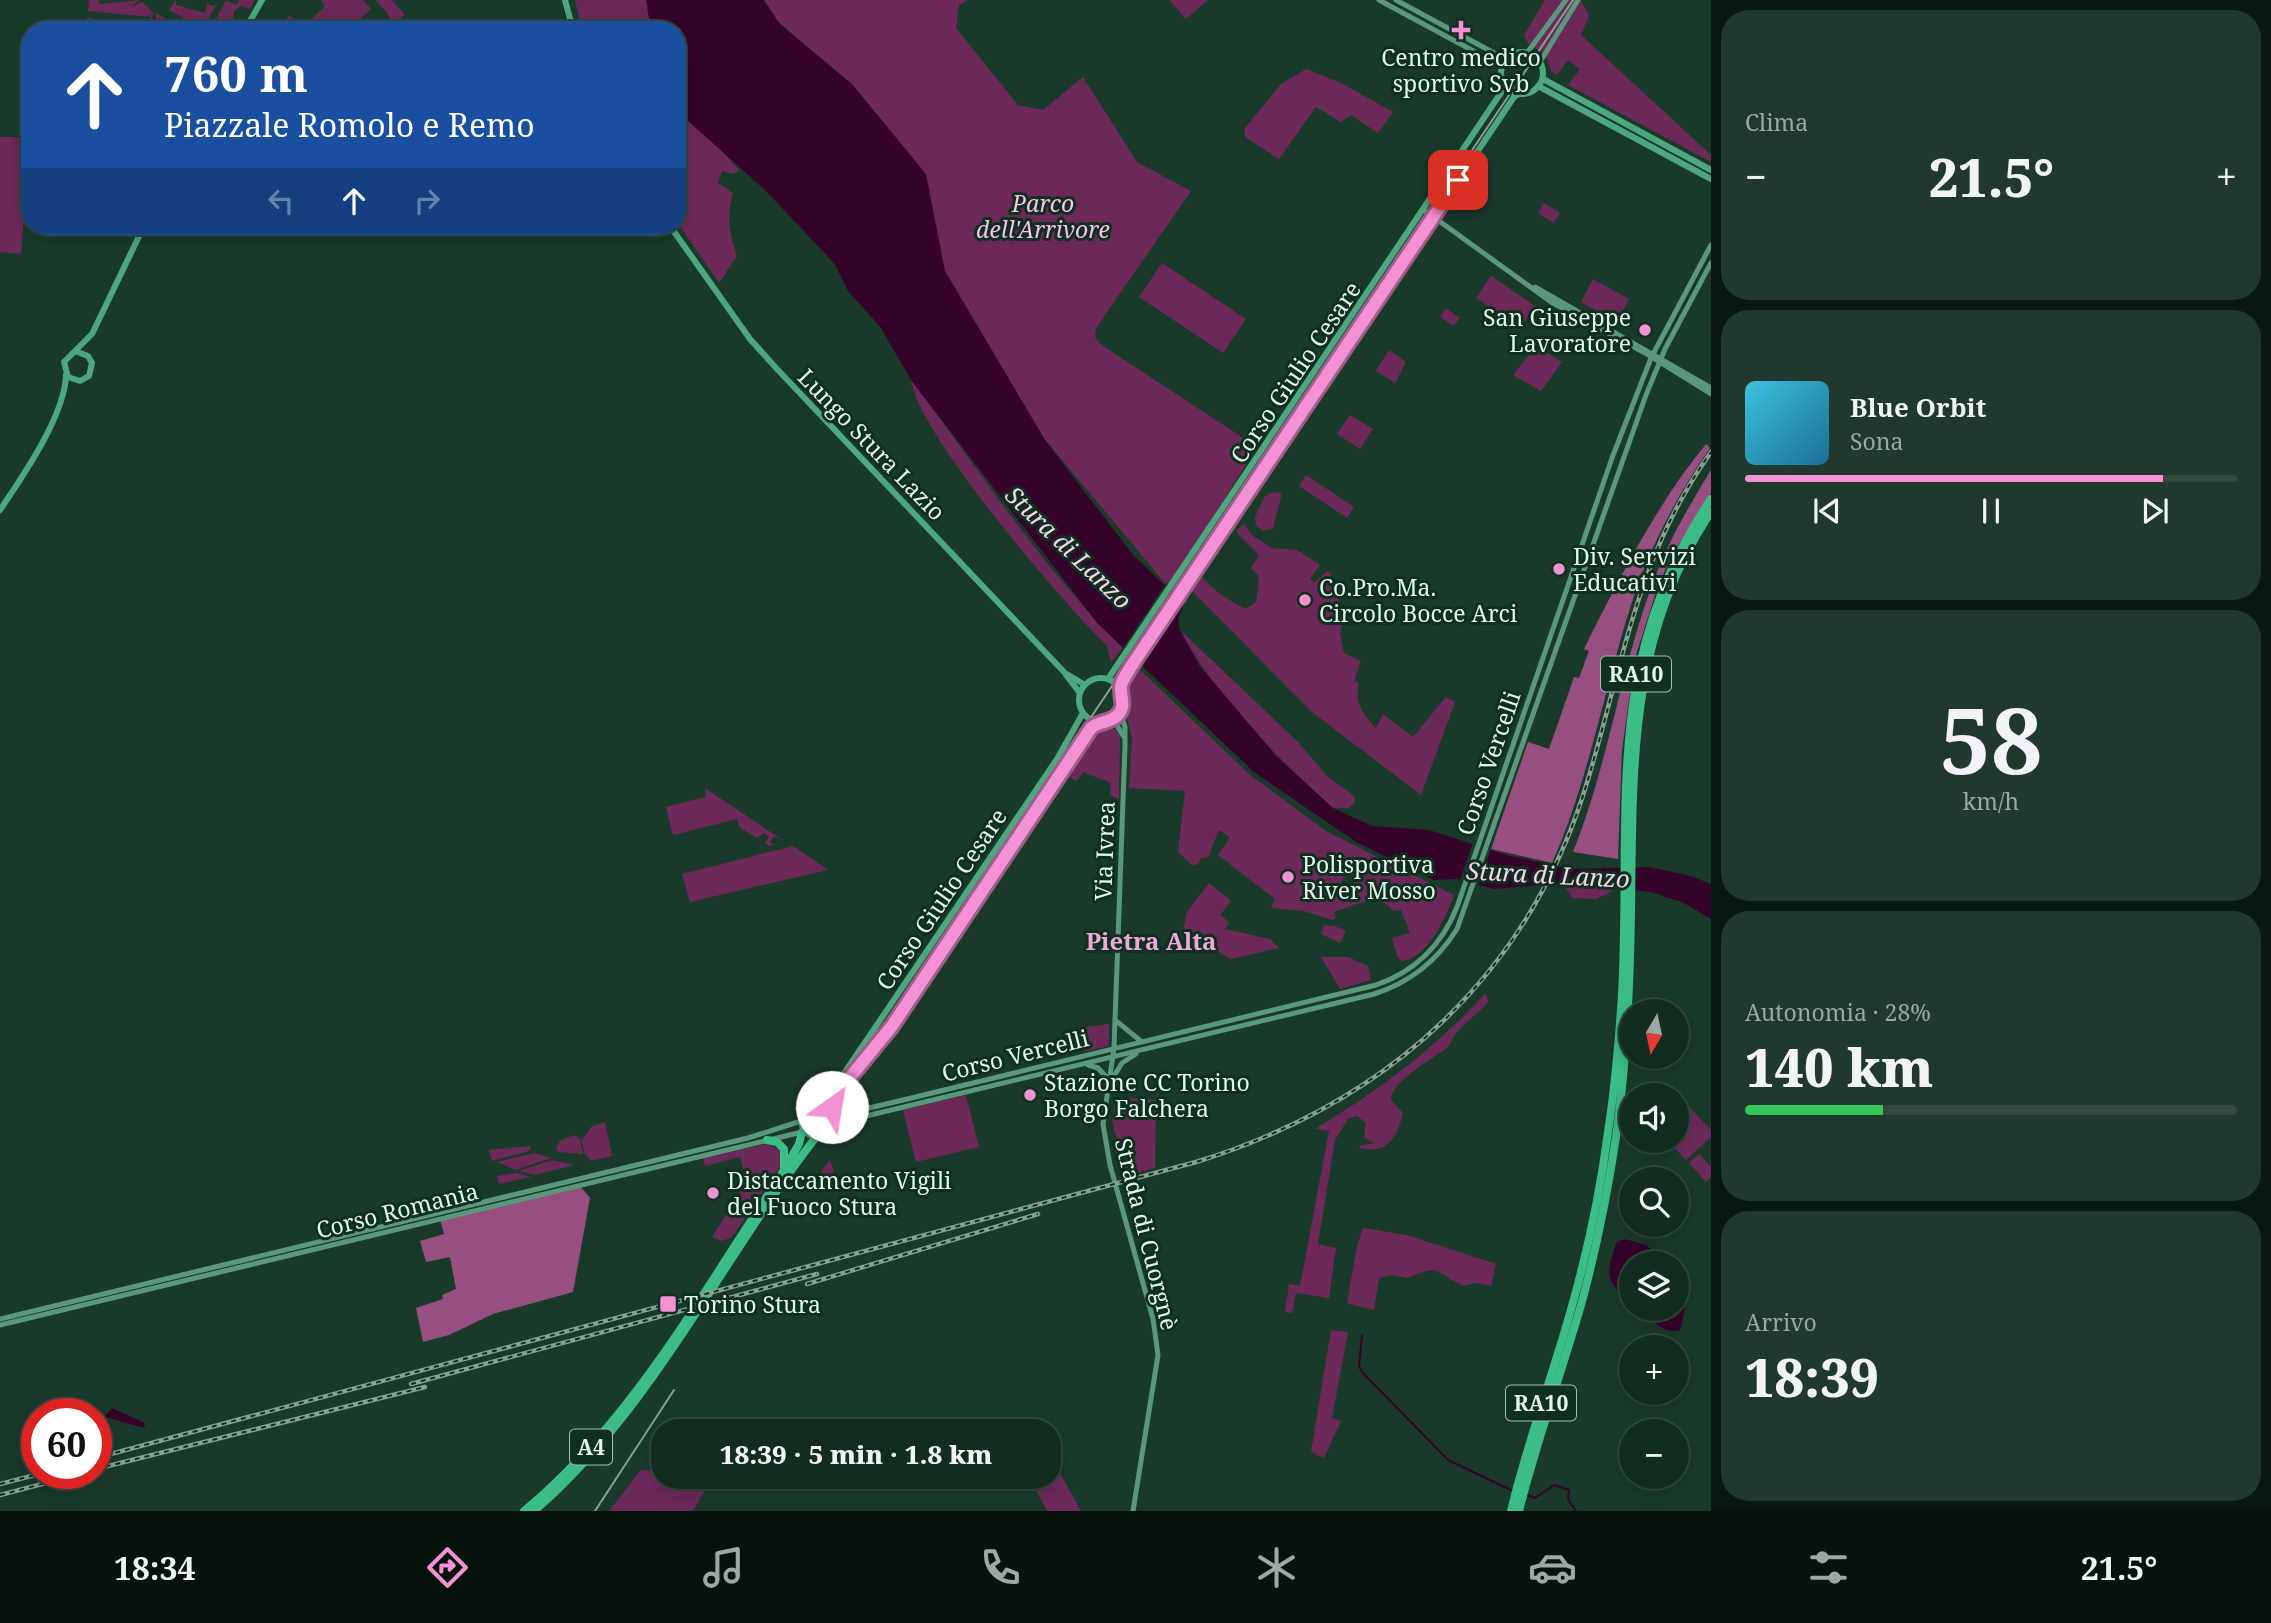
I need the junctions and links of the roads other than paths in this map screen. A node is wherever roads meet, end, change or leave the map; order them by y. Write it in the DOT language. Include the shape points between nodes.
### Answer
graph roads {
  1 [pos="262,0"];
  2 [pos="565,0"];
  3 [pos="1379,0"];
  4 [pos="1396,0"];
  5 [pos="1566,0"];
  6 [pos="1578,0"];
  7 [pos="250,21"];
  8 [pos="571,21"];
  9 [pos="1527,53"];
  10 [pos="1507,60"];
  11 [pos="1540,62"];
  12 [pos="1503,67"];
  13 [pos="1543,79"];
  14 [pos="1503,81"];
  15 [pos="1538,86"];
  16 [pos="1521,93"];
  17 [pos="1456,162"];
  18 [pos="1711,170"];
  19 [pos="1440,175"];
  20 [pos="1711,179"];
  21 [pos="1424,210"];
  22 [pos="1434,216"];
  23 [pos="140,235"];
  24 [pos="676,235"];
  25 [pos="1711,245"];
  26 [pos="1711,263"];
  27 [pos="92,334"];
  28 [pos="75,351"];
  29 [pos="1652,355"];
  30 [pos="88,356"];
  31 [pos="1660,360"];
  32 [pos="1670,369"];
  33 [pos="66,375"];
  34 [pos="1653,375"];
  35 [pos="77,381"];
  36 [pos="1711,388"];
  37 [pos="64,393"];
  38 [pos="1711,394"];
  39 [pos="1711,499"];
  40 [pos="0,510"];
  41 [pos="1711,512"];
  42 [pos="1065,673"];
  43 [pos="1108,679"];
  44 [pos="1085,685"];
  45 [pos="1121,689"];
  46 [pos="1080,694"];
  47 [pos="1120,712"];
  48 [pos="1083,713"];
  49 [pos="1113,719"];
  50 [pos="1098,722"];
  51 [pos="1125,739"];
  52 [pos="1487,831"];
  53 [pos="1628,860"];
  54 [pos="1463,898"];
  55 [pos="1626,952"];
  56 [pos="1622,999"];
  57 [pos="1627,999"];
  58 [pos="1115,1020"];
  59 [pos="1142,1042"];
  60 [pos="1114,1048"];
  61 [pos="1144,1050"];
  62 [pos="1112,1058"];
  63 [pos="1082,1065"];
  64 [pos="860,1068"];
  65 [pos="1621,1069"];
  66 [pos="1108,1080"];
  67 [pos="1107,1088"];
  68 [pos="824,1103"];
  69 [pos="871,1107"];
  70 [pos="835,1109"];
  71 [pos="799,1122"];
  72 [pos="837,1127"];
  73 [pos="802,1132"];
  74 [pos="816,1137"];
  75 [pos="767,1140"];
  76 [pos="784,1174"];
  77 [pos="1578,1298"];
  78 [pos="0,1319"];
  79 [pos="0,1325"];
  80 [pos="650,1375"];
  81 [pos="524,1511"];
  82 [pos="534,1511"];
  83 [pos="1133,1511"];
  84 [pos="1511,1511"];
  85 [pos="1519,1511"];
  1 -- 7 [label="main road"];
  2 -- 8 [label="main road"];
  3 -- 12 [label="main road"];
  4 -- 10 [label="main road"];
  5 -- 9 [label="main road"];
  6 -- 11 [label="main road"];
  9 -- 10 [label="main road" via="1516,53"];
  9 -- 11 [label="main road"];
  10 -- 12 [label="main road"];
  11 -- 13 [label="main road"];
  12 -- 14 [label="main road"];
  13 -- 15 [label="main road"];
  13 -- 18 [label="main road"];
  14 -- 16 [label="main road"];
  14 -- 17 [label="main road, Corso Giulio Cesare" via="1502,91"];
  15 -- 16 [label="main road"];
  15 -- 20 [label="main road"];
  16 -- 22 [label="main road, Corso Giulio Cesare"];
  17 -- 19 [label="main road"];
  17 -- 21 [label="main road, Corso Giulio Cesare"];
  21 -- 22 [label="main road"];
  21 -- 43 [label="main road, Corso Giulio Cesare"];
  22 -- 29 [label="main road" via="1562,309"];
  22 -- 45 [label="main road, Corso Giulio Cesare" via="1130,668"];
  23 -- 27 [label="main road"];
  24 -- 42 [label="main road, Lungo Stura Lazio" via="759,350"];
  25 -- 29 [label="main road, Corso Vercelli"];
  26 -- 31 [label="main road, Corso Vercelli"];
  27 -- 28 [label="main road"];
  27 -- 30 [label="main road"];
  28 -- 30 [label="main road"];
  28 -- 33 [label="main road" via="64,362"];
  29 -- 31 [label="main road"];
  29 -- 52 [label="main road, Corso Vercelli" via="1611,462"];
  30 -- 35 [label="main road" via="91,372"];
  31 -- 32 [label="main road"];
  31 -- 34 [label="main road, Corso Vercelli"];
  31 -- 36 [label="main road"];
  32 -- 34 [label="main road"];
  32 -- 38 [label="main road"];
  33 -- 35 [label="main road"];
  33 -- 37 [label="main road"];
  34 -- 52 [label="main road, Corso Vercelli"];
  35 -- 37 [label="main road"];
  37 -- 40 [label="main road" via="26,470"];
  39 -- 53 [label="highway, RA10" via="1668,575 1639,661 1629,726"];
  41 -- 53 [label="highway, RA10" via="1668,593 1647,662 1636,726"];
  42 -- 44 [label="main road, Lungo Stura Lazio"];
  42 -- 46 [label="main road, Lungo Stura Lazio"];
  43 -- 44 [label="main road" via="1096,678"];
  43 -- 45 [label="main road"];
  44 -- 46 [label="main road"];
  45 -- 47 [label="main road" via="1124,701"];
  46 -- 48 [label="main road"];
  47 -- 49 [label="main road"];
  47 -- 51 [label="main road, Via Ivrea"];
  48 -- 50 [label="main road"];
  48 -- 68 [label="main road, Corso Giulio Cesare" via="1057,759"];
  49 -- 50 [label="main road"];
  49 -- 51 [label="main road"];
  50 -- 64 [label="main road, Corso Giulio Cesare"];
  51 -- 58 [label="main road, Via Ivrea"];
  52 -- 54 [label="main road, Corso Vercelli"];
  53 -- 55 [label="highway, RA10"];
  54 -- 59 [label="main road, Corso Vercelli" via="1435,946 1397,977"];
  54 -- 61 [label="main road, Corso Vercelli" via="1457,929 1445,947 1396,986"];
  55 -- 56 [label="highway, RA10"];
  55 -- 57 [label="highway, RA10"];
  58 -- 59 [label="main road"];
  58 -- 60 [label="main road, Via Ivrea"];
  59 -- 60 [label="main road, Corso Vercelli"];
  60 -- 62 [label="main road, Strada di Cuorgnè"];
  60 -- 69 [label="main road, Corso Vercelli"];
  61 -- 62 [label="main road, Corso Vercelli"];
  61 -- 67 [label="main road" via="1122,1063"];
  62 -- 63 [label="main road, Corso Vercelli"];
  62 -- 66 [label="main road, Strada di Cuorgnè"];
  63 -- 66 [label="main road" via="1098,1068"];
  63 -- 72 [label="main road, Corso Vercelli" via="858,1118"];
  64 -- 69 [label="main road" via="850,1094 858,1105"];
  64 -- 70 [label="main road, Corso Giulio Cesare" via="839,1091"];
  65 -- 77 [label="highway, RA10" via="1605,1203"];
  66 -- 67 [label="main road, Strada di Cuorgnè"];
  67 -- 83 [label="main road, Strada di Cuorgnè" via="1103,1124 1158,1343"];
  68 -- 70 [label="main road"];
  68 -- 71 [label="main road" via="806,1108"];
  69 -- 70 [label="main road, Corso Vercelli"];
  70 -- 72 [label="main road"];
  71 -- 73 [label="main road"];
  71 -- 78 [label="main road, Corso Romania"];
  72 -- 74 [label="main road"];
  73 -- 74 [label="main road"];
  73 -- 75 [label="main road, Corso Romania"];
  73 -- 76 [label="highway, A4"];
  74 -- 76 [label="highway, A4"];
  75 -- 76 [label="highway" via="784,1149"];
  75 -- 79 [label="main road, Corso Romania"];
  76 -- 80 [label="highway, A4"];
  77 -- 84 [label="highway, RA10" via="1524,1458"];
  77 -- 85 [label="highway, RA10"];
  80 -- 81 [label="highway, A4" via="583,1456"];
  80 -- 82 [label="highway, A4" via="589,1460"];
}
